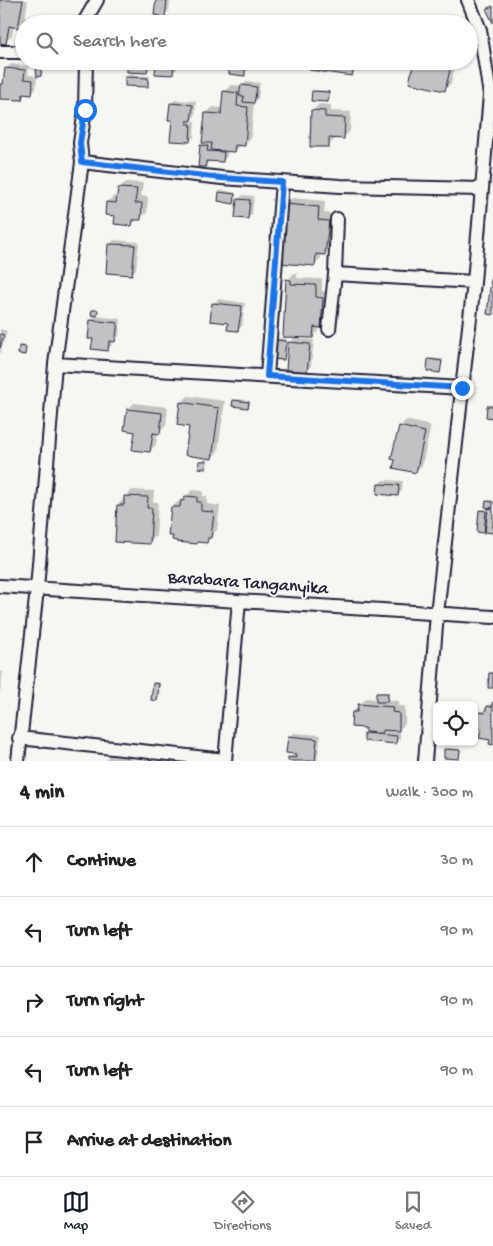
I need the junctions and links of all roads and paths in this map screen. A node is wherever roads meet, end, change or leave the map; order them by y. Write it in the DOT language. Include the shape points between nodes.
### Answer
graph roads {
  1 [pos="97,0"];
  2 [pos="468,0"];
  3 [pos="88,15"];
  4 [pos="474,15"];
  5 [pos="478,25"];
  6 [pos="0,52"];
  7 [pos="15,52"];
  8 [pos="86,70"];
  9 [pos="82,162"];
  10 [pos="282,182"];
  11 [pos="482,190"];
  12 [pos="337,218"];
  13 [pos="335,274"];
  14 [pos="474,282"];
  15 [pos="329,329"];
  16 [pos="55,364"];
  17 [pos="267,376"];
  18 [pos="462,388"];
  19 [pos="0,586"];
  20 [pos="37,589"];
  21 [pos="239,601"];
  22 [pos="437,614"];
  23 [pos="493,617"];
  24 [pos="19,738"];
  25 [pos="225,760"];
  26 [pos="18,761"];
  27 [pos="425,761"];
  1 -- 3 [label="street"];
  2 -- 4 [label="street"];
  5 -- 11 [label="street" via="490,95"];
  6 -- 7 [label="street"];
  8 -- 9 [label="street" via="80,143"];
  9 -- 10 [label="street"];
  9 -- 16 [label="street"];
  10 -- 11 [label="street"];
  10 -- 17 [label="street"];
  11 -- 14 [label="street"];
  12 -- 13 [label="street"];
  13 -- 14 [label="street"];
  13 -- 15 [label="street"];
  14 -- 18 [label="street"];
  16 -- 17 [label="street"];
  16 -- 20 [label="street"];
  17 -- 18 [label="street"];
  18 -- 22 [label="street"];
  19 -- 20 [label="street, Barabara Tanganyika"];
  20 -- 21 [label="street, Barabara Tanganyika"];
  20 -- 24 [label="street"];
  21 -- 22 [label="street, Barabara Tanganyika"];
  21 -- 25 [label="street"];
  22 -- 23 [label="street, Barabara Tanganyika"];
  22 -- 27 [label="street"];
  24 -- 25 [label="street"];
  24 -- 26 [label="street"];
}
